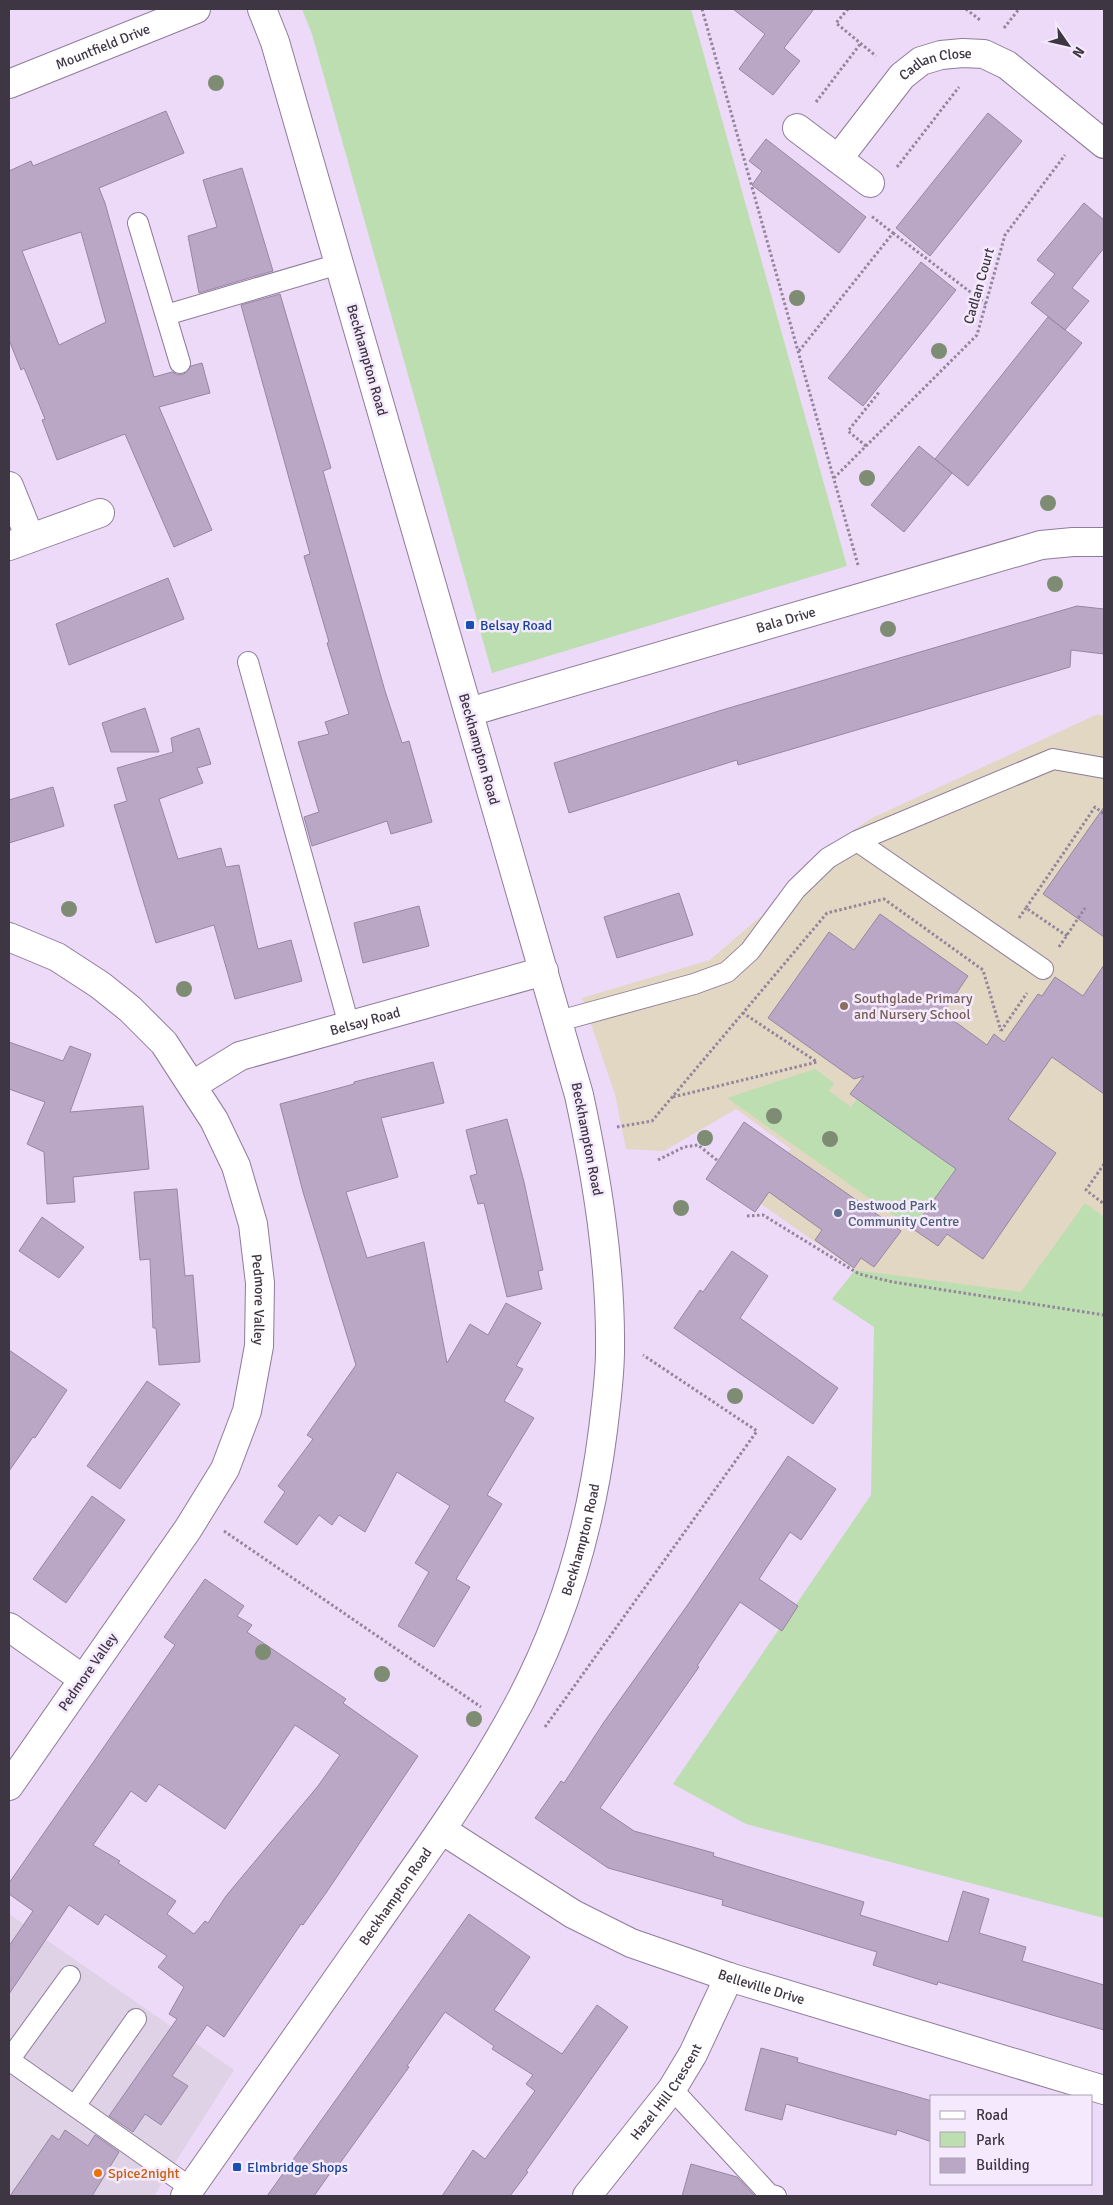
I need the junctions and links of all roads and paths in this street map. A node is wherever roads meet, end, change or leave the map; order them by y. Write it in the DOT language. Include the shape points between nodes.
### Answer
graph roads {
  1 [pos="196,9"];
  2 [pos="262,9"];
  3 [pos="702,9"];
  4 [pos="848,9"];
  5 [pos="1019,9"];
  6 [pos="998,35"];
  7 [pos="861,43"];
  8 [pos="902,76"];
  9 [pos="9,84"];
  10 [pos="797,128"];
  11 [pos="1095,136"];
  12 [pos="838,159"];
  13 [pos="870,183"];
  14 [pos="138,223"];
  15 [pos="893,233"];
  16 [pos="340,264"];
  17 [pos="986,304"];
  18 [pos="166,315"];
  19 [pos="180,363"];
  20 [pos="880,391"];
  21 [pos="866,446"];
  22 [pos="834,478"];
  23 [pos="9,486"];
  24 [pos="100,513"];
  25 [pos="19,542"];
  26 [pos="1104,542"];
  27 [pos="867,596"];
  28 [pos="248,662"];
  29 [pos="469,712"];
  30 [pos="1104,768"];
  31 [pos="1104,814"];
  32 [pos="857,841"];
  33 [pos="9,936"];
  34 [pos="1066,936"];
  35 [pos="544,970"];
  36 [pos="1043,970"];
  37 [pos="743,1013"];
  38 [pos="559,1021"];
  39 [pos="349,1025"];
  40 [pos="1000,1031"];
  41 [pos="193,1084"];
  42 [pos="672,1097"];
  43 [pos="612,1128"];
  44 [pos="658,1160"];
  45 [pos="718,1161"];
  46 [pos="1104,1164"];
  47 [pos="1104,1204"];
  48 [pos="747,1216"];
  49 [pos="1104,1315"];
  50 [pos="610,1350"];
  51 [pos="198,1514"];
  52 [pos="9,1627"];
  53 [pos="83,1679"];
  54 [pos="508,1725"];
  55 [pos="9,1786"];
  56 [pos="442,1830"];
  57 [pos="70,1976"];
  58 [pos="729,1977"];
  59 [pos="136,2019"];
  60 [pos="9,2060"];
  61 [pos="672,2089"];
  62 [pos="1104,2090"];
  63 [pos="75,2106"];
  64 [pos="188,2192"];
  65 [pos="586,2196"];
  66 [pos="776,2196"];
  1 -- 9 [label="street, Mountfield Drive"];
  2 -- 16 [label="street, Beckhampton Road" via="275,42"];
  3 -- 22 [label="path"];
  4 -- 7 [label="path" via="836,23"];
  5 -- 6 [label="path"];
  7 -- 8 [label="path"];
  7 -- 10 [label="path"];
  8 -- 11 [label="street, Cadlan Close" via="922,61 941,55 984,54 1007,65"];
  8 -- 12 [label="street, Cadlan Close"];
  10 -- 12 [label="street"];
  11 -- 17 [label="path, Cadlan Court" via="1005,235"];
  12 -- 13 [label="street"];
  14 -- 18 [label="lane"];
  15 -- 17 [label="path"];
  16 -- 18 [label="lane"];
  16 -- 29 [label="street, Beckhampton Road"];
  17 -- 21 [label="path, Cadlan Court" via="977,335"];
  18 -- 19 [label="lane"];
  20 -- 21 [label="path" via="848,430"];
  21 -- 22 [label="path, Cadlan Court"];
  22 -- 27 [label="path"];
  23 -- 25 [label="street"];
  24 -- 25 [label="street"];
  26 -- 27 [label="street, Bala Drive" via="1041,545"];
  27 -- 29 [label="street, Bala Drive"];
  28 -- 39 [label="lane"];
  29 -- 35 [label="street, Beckhampton Road"];
  30 -- 32 [label="lane" via="1053,759"];
  31 -- 34 [label="path" via="1095,808 1026,908"];
  32 -- 36 [label="lane"];
  32 -- 38 [label="lane" via="828,858 796,889 750,951 727,972"];
  33 -- 41 [label="street, Pedmore Valley" via="57,957 130,1009 164,1043"];
  35 -- 38 [label="street, Beckhampton Road"];
  35 -- 39 [label="street, Belsay Road"];
  37 -- 40 [label="path" via="827,913 884,898 983,970"];
  37 -- 42 [label="path"];
  37 -- 42 [label="path" via="817,1062"];
  38 -- 50 [label="street, Beckhampton Road" via="594,1165 605,1242"];
  39 -- 41 [label="street, Belsay Road" via="240,1056"];
  41 -- 51 [label="street, Pedmore Valley" via="236,1166 253,1224 260,1283 259,1346 248,1411 225,1469"];
  42 -- 43 [label="path" via="652,1121"];
  44 -- 45 [label="path" via="684,1147 698,1145"];
  46 -- 47 [label="path" via="1086,1190"];
  48 -- 49 [label="path" via="763,1215 859,1274"];
  50 -- 54 [label="street, Beckhampton Road" via="599,1458 577,1557 555,1625"];
  50 -- 54 [label="path" via="637,1351 757,1431 536,1740"];
  51 -- 53 [label="street, Pedmore Valley"];
  51 -- 54 [label="path"];
  52 -- 53 [label="street"];
  53 -- 55 [label="street, Pedmore Valley"];
  54 -- 56 [label="street, Beckhampton Road"];
  56 -- 58 [label="street, Belleville Drive" via="573,1914 631,1943"];
  56 -- 64 [label="street, Beckhampton Road"];
  57 -- 60 [label="lane"];
  58 -- 61 [label="street, Hazel Hill Crescent" via="693,2054"];
  58 -- 62 [label="street, Belleville Drive"];
  59 -- 63 [label="lane"];
  60 -- 63 [label="lane"];
  61 -- 65 [label="street, Hazel Hill Crescent"];
  61 -- 66 [label="lane" via="769,2194"];
  63 -- 64 [label="lane"];
}
